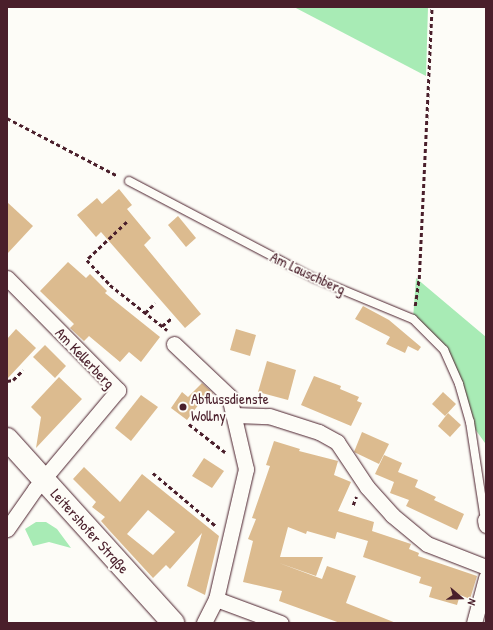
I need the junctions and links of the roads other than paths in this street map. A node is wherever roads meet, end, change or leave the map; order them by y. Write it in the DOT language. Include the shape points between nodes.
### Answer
graph roads {
  1 [pos="129,181"];
  2 [pos="7,278"];
  3 [pos="174,344"];
  4 [pos="235,415"];
  5 [pos="7,439"];
  6 [pos="43,478"];
  7 [pos="486,522"];
  8 [pos="7,529"];
  9 [pos="486,567"];
  10 [pos="486,578"];
  11 [pos="216,599"];
  12 [pos="172,623"];
  13 [pos="204,623"];
  14 [pos="281,623"];
  15 [pos="474,623"];
  1 -- 7 [label="lane, Am Lauschberg" via="314,278 413,319 444,350 459,384 470,422"];
  2 -- 6 [label="street, Am Kellerberg" via="118,390"];
  3 -- 4 [label="street" via="229,396"];
  4 -- 9 [label="street" via="269,416 319,432 337,442 367,487 392,514 427,544"];
  4 -- 11 [label="street" via="246,469"];
  5 -- 6 [label="street, Leitershofer Straße"];
  6 -- 8 [label="street"];
  6 -- 12 [label="street, Leitershofer Straße"];
  10 -- 15 [label="street"];
  11 -- 13 [label="street"];
  11 -- 14 [label="street"];
}
